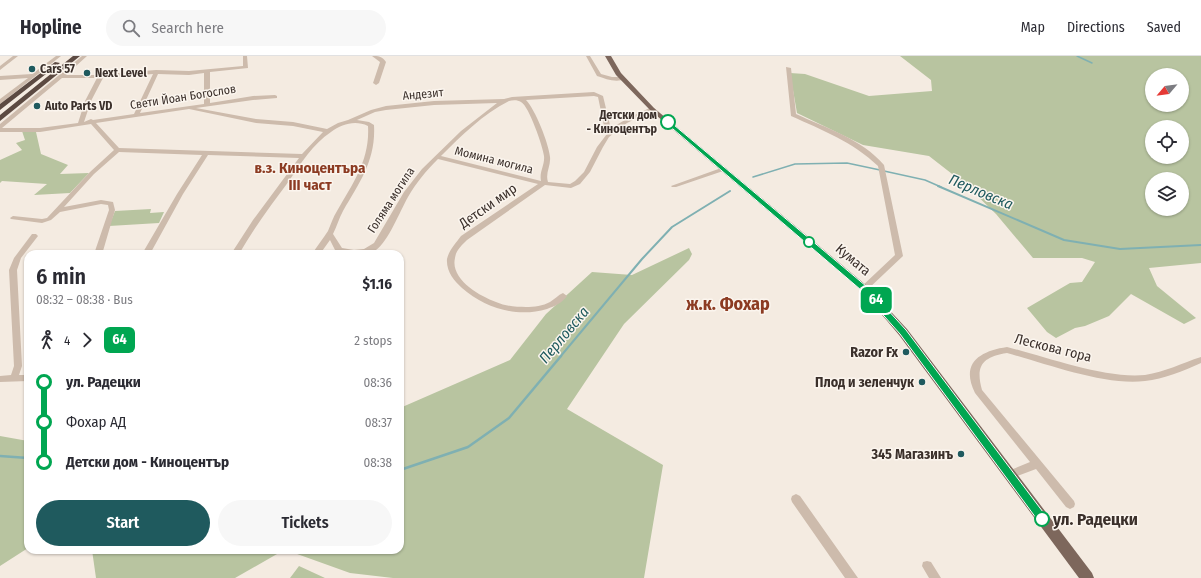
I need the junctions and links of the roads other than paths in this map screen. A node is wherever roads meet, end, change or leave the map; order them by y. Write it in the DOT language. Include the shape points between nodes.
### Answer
graph roads {
  1 [pos="16,56"];
  2 [pos="59,56"];
  3 [pos="66,56"];
  4 [pos="77,56"];
  5 [pos="85,56"];
  6 [pos="245,56"];
  7 [pos="374,56"];
  8 [pos="588,56"];
  9 [pos="608,56"];
  10 [pos="0,68"];
  11 [pos="788,68"];
  12 [pos="156,72"];
  13 [pos="207,72"];
  14 [pos="33,76"];
  15 [pos="60,76"];
  16 [pos="101,76"];
  17 [pos="0,78"];
  18 [pos="622,79"];
  19 [pos="376,82"];
  20 [pos="275,97"];
  21 [pos="518,99"];
  22 [pos="504,101"];
  23 [pos="0,102"];
  24 [pos="207,105"];
  25 [pos="0,108"];
  26 [pos="191,108"];
  27 [pos="652,109"];
  28 [pos="136,116"];
  29 [pos="0,119"];
  30 [pos="91,122"];
  31 [pos="346,122"];
  32 [pos="80,124"];
  33 [pos="0,127"];
  34 [pos="613,129"];
  35 [pos="0,130"];
  36 [pos="328,131"];
  37 [pos="118,150"];
  38 [pos="206,153"];
  39 [pos="303,156"];
  40 [pos="438,157"];
  41 [pos="724,169"];
  42 [pos="544,182"];
  43 [pos="674,186"];
  44 [pos="58,210"];
  45 [pos="13,218"];
  46 [pos="330,234"];
  47 [pos="34,236"];
  48 [pos="100,250"];
  49 [pos="148,250"];
  50 [pos="238,250"];
  51 [pos="319,250"];
  52 [pos="339,250"];
  53 [pos="366,250"];
  54 [pos="864,288"];
  55 [pos="563,296"];
  56 [pos="1201,360"];
  57 [pos="14,378"];
  58 [pos="24,378"];
  59 [pos="0,379"];
  60 [pos="1037,464"];
  61 [pos="1009,475"];
  62 [pos="796,499"];
  63 [pos="1070,504"];
  64 [pos="927,566"];
  65 [pos="852,578"];
  66 [pos="935,578"];
  67 [pos="1087,578"];
  1 -- 10 [label="street"];
  2 -- 14 [label="street"];
  3 -- 25 [label="highway"];
  4 -- 29 [label="highway"];
  5 -- 15 [label="street"];
  6 -- 13 [label="street" via="246,67"];
  7 -- 19 [label="street" via="383,62"];
  8 -- 18 [label="street" via="599,75"];
  9 -- 18 [label="main road, Кумата"];
  11 -- 54 [label="street" via="793,115 849,141 874,157 881,165 899,256"];
  12 -- 13 [label="street"];
  12 -- 16 [label="street"];
  12 -- 28 [label="street"];
  13 -- 24 [label="street"];
  14 -- 17 [label="street"];
  14 -- 23 [label="street"];
  15 -- 16 [label="street"];
  15 -- 33 [label="street"];
  16 -- 32 [label="street"];
  18 -- 27 [label="main road, Кумата"];
  20 -- 24 [label="street, Свети Йоан Богослов"];
  21 -- 22 [label="street, Голяма могила"];
  21 -- 34 [label="street" via="594,94 600,96 607,126"];
  21 -- 42 [label="street" via="526,103 531,112 547,155"];
  22 -- 31 [label="street, Андезит" via="434,103 386,108"];
  22 -- 40 [label="street, Голяма могила"];
  24 -- 26 [label="street, Свети Йоан Богослов"];
  26 -- 28 [label="street, Свети Йоан Богослов"];
  26 -- 36 [label="street" via="256,121 293,124"];
  27 -- 34 [label="street"];
  27 -- 41 [label="main road, Кумата"];
  28 -- 30 [label="street, Свети Йоан Богослов"];
  30 -- 32 [label="street, Свети Йоан Богослов"];
  30 -- 37 [label="street"];
  31 -- 36 [label="street"];
  31 -- 46 [label="street" via="366,122 372,125 368,157"];
  32 -- 35 [label="street, Свети Йоан Богослов" via="40,130"];
  34 -- 42 [label="street" via="602,141 592,165 576,184 566,186"];
  36 -- 39 [label="street"];
  37 -- 38 [label="street"];
  37 -- 44 [label="street" via="92,173"];
  38 -- 39 [label="street"];
  38 -- 49 [label="street"];
  39 -- 50 [label="street"];
  40 -- 42 [label="street, Момина могила" via="535,182"];
  40 -- 53 [label="street, Голяма могила" via="424,170 376,245"];
  41 -- 43 [label="street"];
  41 -- 54 [label="main road, Кумата"];
  42 -- 55 [label="street, Детски мир" via="464,238 451,257 450,266 454,275 472,295 493,305 516,309 540,308 551,305"];
  44 -- 45 [label="street" via="49,220"];
  44 -- 48 [label="street" via="101,202 112,203"];
  46 -- 51 [label="street"];
  46 -- 52 [label="street, Голяма могила"];
  47 -- 57 [label="street" via="14,263 13,270 18,366"];
  54 -- 61 [label="main road, Кумата" via="903,332"];
  56 -- 60 [label="street, Лескова гора" via="1169,373 1144,378 1108,376 1007,350 994,351 980,359 974,368 973,378 978,391"];
  57 -- 58 [label="street"];
  57 -- 59 [label="street"];
  60 -- 61 [label="street"];
  60 -- 63 [label="street, Лескова гора"];
  61 -- 67 [label="main road, Кумата"];
  62 -- 65 [label="street"];
  64 -- 66 [label="street"];
}
